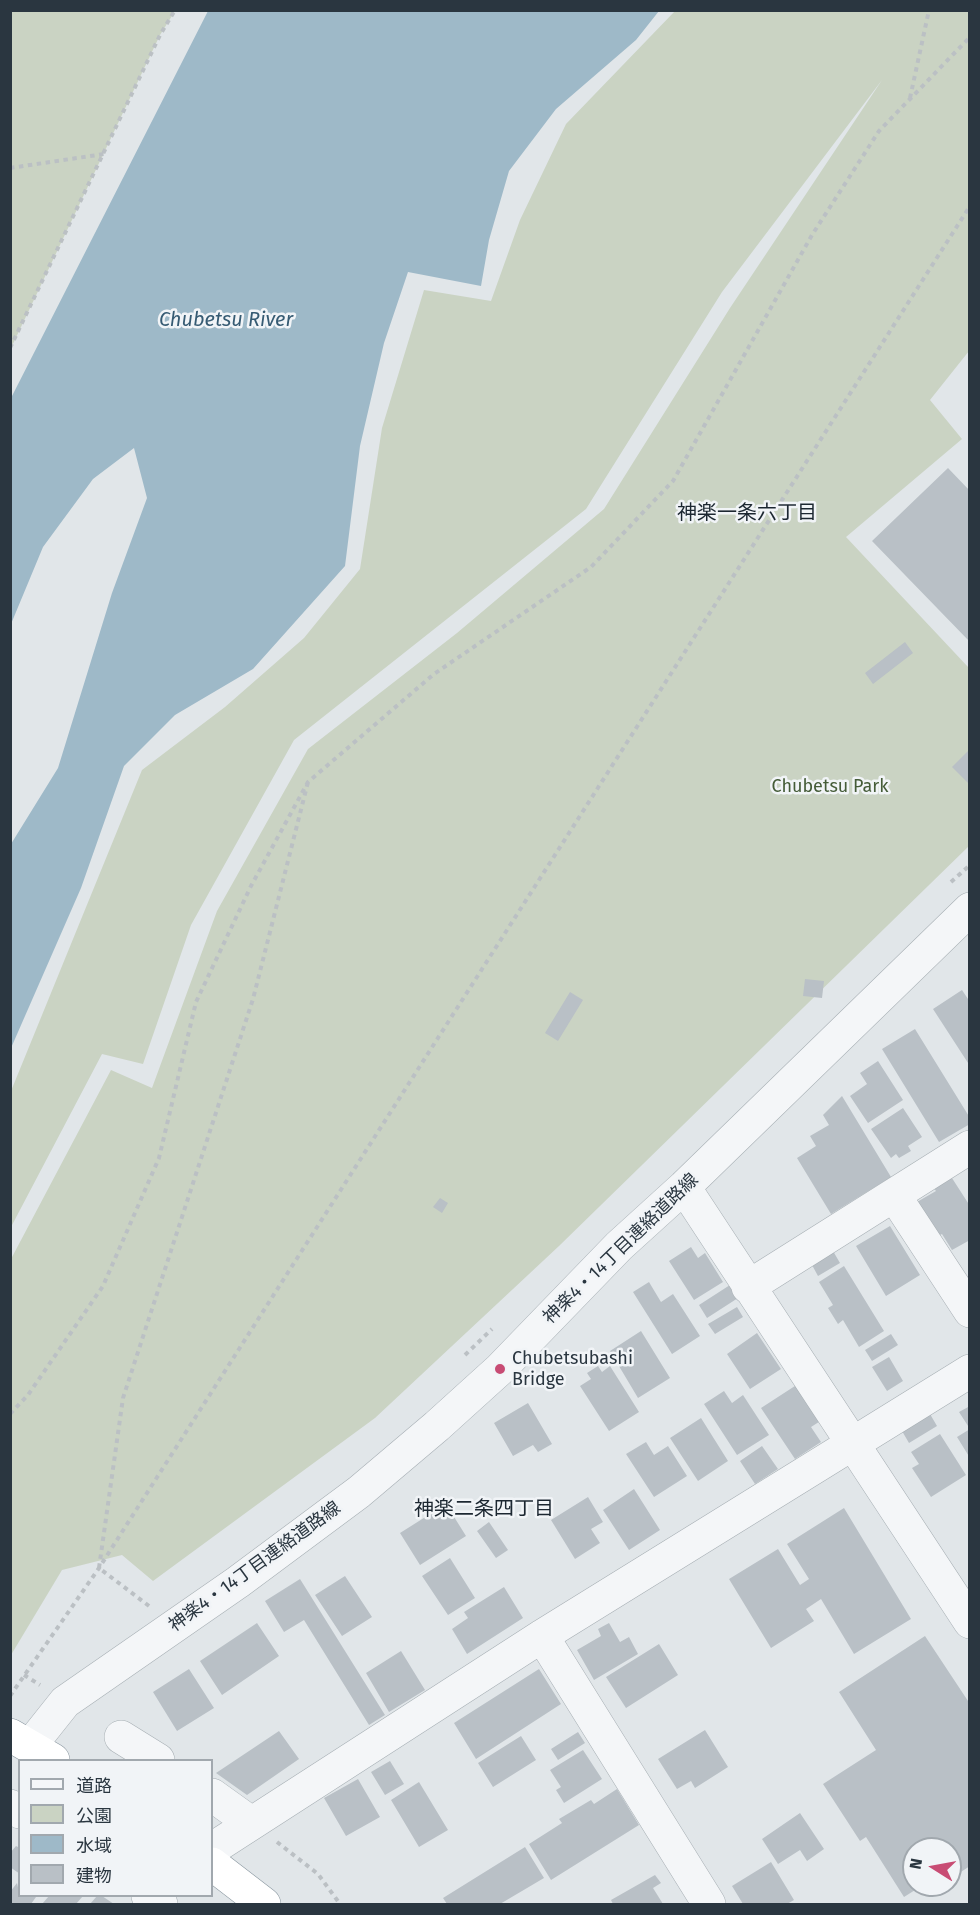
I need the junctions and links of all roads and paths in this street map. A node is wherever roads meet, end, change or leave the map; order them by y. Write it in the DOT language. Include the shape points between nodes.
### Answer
graph roads {
  1 [pos="175,10"];
  2 [pos="929,10"];
  3 [pos="969,37"];
  4 [pos="909,100"];
  5 [pos="104,154"];
  6 [pos="10,168"];
  7 [pos="969,206"];
  8 [pos="10,348"];
  9 [pos="308,782"];
  10 [pos="969,909"];
  11 [pos="969,1147"];
  12 [pos="684,1188"];
  13 [pos="894,1195"];
  14 [pos="748,1287"];
  15 [pos="969,1311"];
  16 [pos="499,1321"];
  17 [pos="460,1360"];
  18 [pos="969,1371"];
  19 [pos="10,1414"];
  20 [pos="854,1445"];
  21 [pos="99,1568"];
  22 [pos="160,1601"];
  23 [pos="969,1622"];
  24 [pos="542,1636"];
  25 [pos="10,1683"];
  26 [pos="17,1687"];
  27 [pos="10,1696"];
  28 [pos="121,1737"];
  29 [pos="31,1747"];
  30 [pos="155,1759"];
  31 [pos="213,1797"];
  32 [pos="232,1835"];
  33 [pos="213,1865"];
  34 [pos="150,1897"];
  35 [pos="163,1905"];
  36 [pos="264,1905"];
  37 [pos="340,1905"];
  38 [pos="709,1905"];
  1 -- 5 [label="path"];
  2 -- 4 [label="path"];
  3 -- 4 [label="path"];
  4 -- 9 [label="path" via="879,131 812,235 673,481 591,567 434,674"];
  5 -- 6 [label="path"];
  5 -- 8 [label="path"];
  7 -- 21 [label="path"];
  9 -- 19 [label="path" via="251,886 196,1002 159,1158 103,1286 28,1395"];
  9 -- 21 [label="path" via="253,999 123,1398"];
  10 -- 12 [label="street, 神楽4・14丁目連絡道路線"];
  11 -- 13 [label="street"];
  12 -- 14 [label="street"];
  12 -- 29 [label="street, 神楽4・14丁目連絡道路線" via="619,1246 500,1369 437,1426 358,1492 238,1582 65,1702"];
  13 -- 14 [label="street"];
  13 -- 15 [label="street"];
  14 -- 20 [label="street"];
  16 -- 17 [label="path"];
  18 -- 20 [label="street"];
  20 -- 23 [label="street"];
  20 -- 24 [label="street"];
  21 -- 22 [label="path" via="151,1608"];
  21 -- 26 [label="path"];
  24 -- 32 [label="street"];
  24 -- 38 [label="street"];
  25 -- 26 [label="path"];
  26 -- 27 [label="path"];
  28 -- 30 [label="street"];
  31 -- 32 [label="street"];
  32 -- 37 [label="path" via="268,1835 318,1874"];
  33 -- 36 [label="highway"];
  34 -- 35 [label="street"];
}
